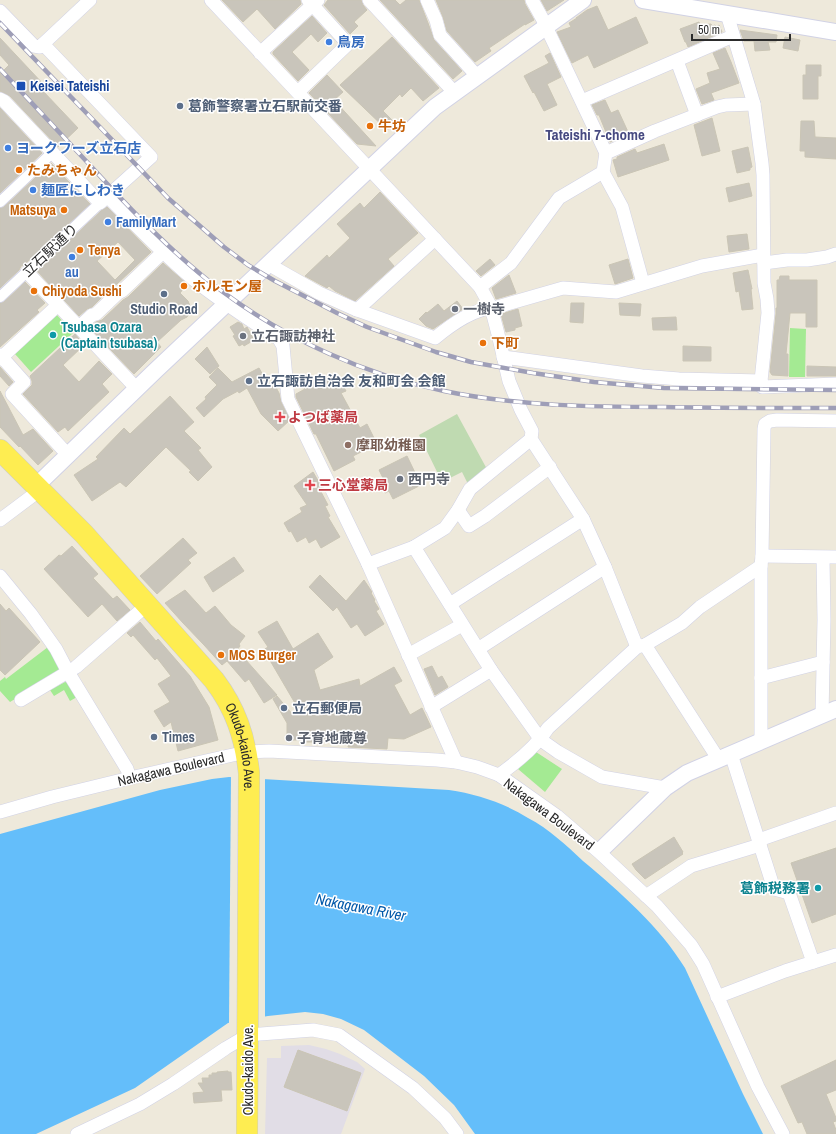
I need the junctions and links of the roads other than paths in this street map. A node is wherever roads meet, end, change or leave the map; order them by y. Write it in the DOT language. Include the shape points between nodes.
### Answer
graph roads {
  1 [pos="90,0"];
  2 [pos="211,0"];
  3 [pos="369,0"];
  4 [pos="426,0"];
  5 [pos="532,0"];
  6 [pos="583,0"];
  7 [pos="643,0"];
  8 [pos="313,2"];
  9 [pos="0,11"];
  10 [pos="727,14"];
  11 [pos="546,27"];
  12 [pos="836,32"];
  13 [pos="733,36"];
  14 [pos="43,44"];
  15 [pos="260,53"];
  16 [pos="677,61"];
  17 [pos="477,76"];
  18 [pos="298,92"];
  19 [pos="454,92"];
  20 [pos="0,99"];
  21 [pos="582,101"];
  22 [pos="754,104"];
  23 [pos="697,115"];
  24 [pos="53,152"];
  25 [pos="606,153"];
  26 [pos="369,169"];
  27 [pos="603,172"];
  28 [pos="104,199"];
  29 [pos="0,202"];
  30 [pos="435,239"];
  31 [pos="163,252"];
  32 [pos="836,254"];
  33 [pos="764,259"];
  34 [pos="268,264"];
  35 [pos="27,272"];
  36 [pos="644,283"];
  37 [pos="480,287"];
  38 [pos="0,297"];
  39 [pos="226,304"];
  40 [pos="58,305"];
  41 [pos="491,307"];
  42 [pos="357,310"];
  43 [pos="79,327"];
  44 [pos="1,357"];
  45 [pos="503,357"];
  46 [pos="762,384"];
  47 [pos="836,384"];
  48 [pos="137,389"];
  49 [pos="836,421"];
  50 [pos="531,439"];
  51 [pos="0,450"];
  52 [pos="68,455"];
  53 [pos="550,466"];
  54 [pos="38,488"];
  55 [pos="458,510"];
  56 [pos="583,519"];
  57 [pos="0,520"];
  58 [pos="414,546"];
  59 [pos="830,558"];
  60 [pos="762,561"];
  61 [pos="368,564"];
  62 [pos="605,568"];
  63 [pos="0,576"];
  64 [pos="450,604"];
  65 [pos="147,605"];
  66 [pos="462,625"];
  67 [pos="641,646"];
  68 [pos="478,649"];
  69 [pos="408,655"];
  70 [pos="822,662"];
  71 [pos="491,670"];
  72 [pos="68,672"];
  73 [pos="761,678"];
  74 [pos="21,700"];
  75 [pos="431,708"];
  76 [pos="829,712"];
  77 [pos="541,740"];
  78 [pos="761,742"];
  79 [pos="246,752"];
  80 [pos="725,757"];
  81 [pos="456,762"];
  82 [pos="499,776"];
  83 [pos="130,778"];
  84 [pos="665,788"];
  85 [pos="0,812"];
  86 [pos="836,813"];
  87 [pos="760,842"];
  88 [pos="601,850"];
  89 [pos="646,896"];
  90 [pos="836,955"];
  91 [pos="813,962"];
  92 [pos="717,997"];
  93 [pos="248,1032"];
  94 [pos="77,1134"];
  95 [pos="247,1134"];
  96 [pos="457,1134"];
  97 [pos="783,1134"];
  1 -- 14 [label="street"];
  2 -- 15 [label="street"];
  3 -- 19 [label="street"];
  4 -- 17 [label="street" via="440,35"];
  5 -- 11 [label="street"];
  6 -- 11 [label="street"];
  7 -- 10 [label="street"];
  8 -- 15 [label="street"];
  8 -- 18 [label="street" via="348,44"];
  9 -- 14 [label="street" via="34,46 40,47"];
  10 -- 12 [label="street"];
  10 -- 13 [label="street"];
  11 -- 17 [label="street"];
  11 -- 21 [label="street"];
  13 -- 16 [label="street"];
  13 -- 22 [label="street"];
  14 -- 28 [label="street" via="151,157"];
  15 -- 18 [label="street"];
  16 -- 21 [label="street"];
  16 -- 23 [label="street"];
  17 -- 19 [label="street"];
  18 -- 26 [label="street"];
  19 -- 26 [label="street" via="435,106"];
  20 -- 24 [label="street"];
  21 -- 25 [label="street"];
  22 -- 23 [label="street" via="726,105"];
  22 -- 33 [label="street" via="763,175"];
  23 -- 25 [label="street"];
  24 -- 28 [label="street"];
  24 -- 29 [label="street"];
  25 -- 27 [label="street"];
  26 -- 30 [label="street"];
  26 -- 34 [label="street"];
  27 -- 36 [label="street" via="622,207"];
  27 -- 37 [label="street" via="559,198 511,263"];
  28 -- 31 [label="street"];
  28 -- 35 [label="street, 立石駅通り"];
  30 -- 37 [label="street"];
  30 -- 42 [label="street"];
  31 -- 39 [label="street"];
  31 -- 43 [label="street"];
  32 -- 33 [label="street" via="807,260"];
  33 -- 36 [label="street" via="702,266"];
  33 -- 46 [label="street" via="768,313"];
  34 -- 39 [label="street"];
  34 -- 42 [label="street" via="319,293"];
  35 -- 38 [label="street, 立石駅通り"];
  35 -- 40 [label="street"];
  36 -- 41 [label="street" via="616,292 563,288"];
  37 -- 41 [label="street"];
  39 -- 48 [label="street"];
  39 -- 61 [label="street" via="279,338 288,399"];
  40 -- 43 [label="street"];
  40 -- 44 [label="street"];
  41 -- 42 [label="street" via="452,324 435,338"];
  41 -- 45 [label="street"];
  43 -- 48 [label="street"];
  44 -- 52 [label="street" via="24,382 12,394"];
  45 -- 46 [label="street" via="642,376"];
  45 -- 50 [label="street" via="509,381 532,431"];
  46 -- 47 [label="street"];
  48 -- 52 [label="street"];
  49 -- 60 [label="street" via="777,420 765,424"];
  50 -- 53 [label="street"];
  50 -- 55 [label="street" via="470,489"];
  51 -- 54 [label="main road, Okudo-kaido Ave."];
  52 -- 54 [label="street"];
  53 -- 55 [label="street" via="469,526"];
  53 -- 56 [label="street"];
  54 -- 57 [label="street"];
  54 -- 65 [label="main road, Okudo-kaido Ave." via="84,534"];
  55 -- 58 [label="street" via="445,528"];
  56 -- 62 [label="street"];
  56 -- 64 [label="street"];
  58 -- 61 [label="street"];
  58 -- 64 [label="street"];
  59 -- 60 [label="street"];
  59 -- 70 [label="street"];
  60 -- 67 [label="street" via="682,623"];
  60 -- 73 [label="street"];
  61 -- 69 [label="street"];
  62 -- 67 [label="street"];
  62 -- 68 [label="street"];
  63 -- 72 [label="street" via="56,649"];
  64 -- 66 [label="street"];
  65 -- 72 [label="street"];
  65 -- 79 [label="main road, Okudo-kaido Ave." via="221,689 243,735"];
  66 -- 68 [label="street"];
  66 -- 69 [label="street"];
  67 -- 77 [label="street" via="548,728"];
  67 -- 80 [label="street"];
  68 -- 71 [label="street"];
  69 -- 75 [label="street"];
  70 -- 73 [label="street"];
  70 -- 76 [label="street"];
  71 -- 75 [label="street"];
  71 -- 77 [label="street"];
  72 -- 74 [label="street"];
  72 -- 83 [label="street"];
  73 -- 78 [label="street"];
  75 -- 81 [label="street"];
  76 -- 78 [label="street"];
  77 -- 82 [label="street"];
  77 -- 84 [label="street" via="602,777"];
  78 -- 80 [label="street"];
  79 -- 81 [label="street, Nakagawa Boulevard" via="269,751"];
  79 -- 83 [label="street, Nakagawa Boulevard"];
  79 -- 93 [label="main road, Okudo-kaido Ave." via="249,773"];
  80 -- 84 [label="street" via="687,773"];
  80 -- 87 [label="street"];
  81 -- 82 [label="street, Nakagawa Boulevard"];
  82 -- 88 [label="street, Nakagawa Boulevard"];
  83 -- 85 [label="street, Nakagawa Boulevard"];
  84 -- 88 [label="street"];
  86 -- 87 [label="street"];
  87 -- 89 [label="street" via="691,866"];
  87 -- 91 [label="street" via="774,889 789,893"];
  88 -- 89 [label="street, Nakagawa Boulevard"];
  89 -- 92 [label="street, Nakagawa Boulevard" via="691,945 703,964"];
  90 -- 91 [label="street"];
  91 -- 92 [label="street"];
  92 -- 97 [label="street, Nakagawa Boulevard" via="758,1087"];
  93 -- 94 [label="street" via="140,1104"];
  93 -- 95 [label="main road, Okudo-kaido Ave."];
  93 -- 96 [label="street" via="307,1030 339,1034 413,1088 445,1118"];
}
